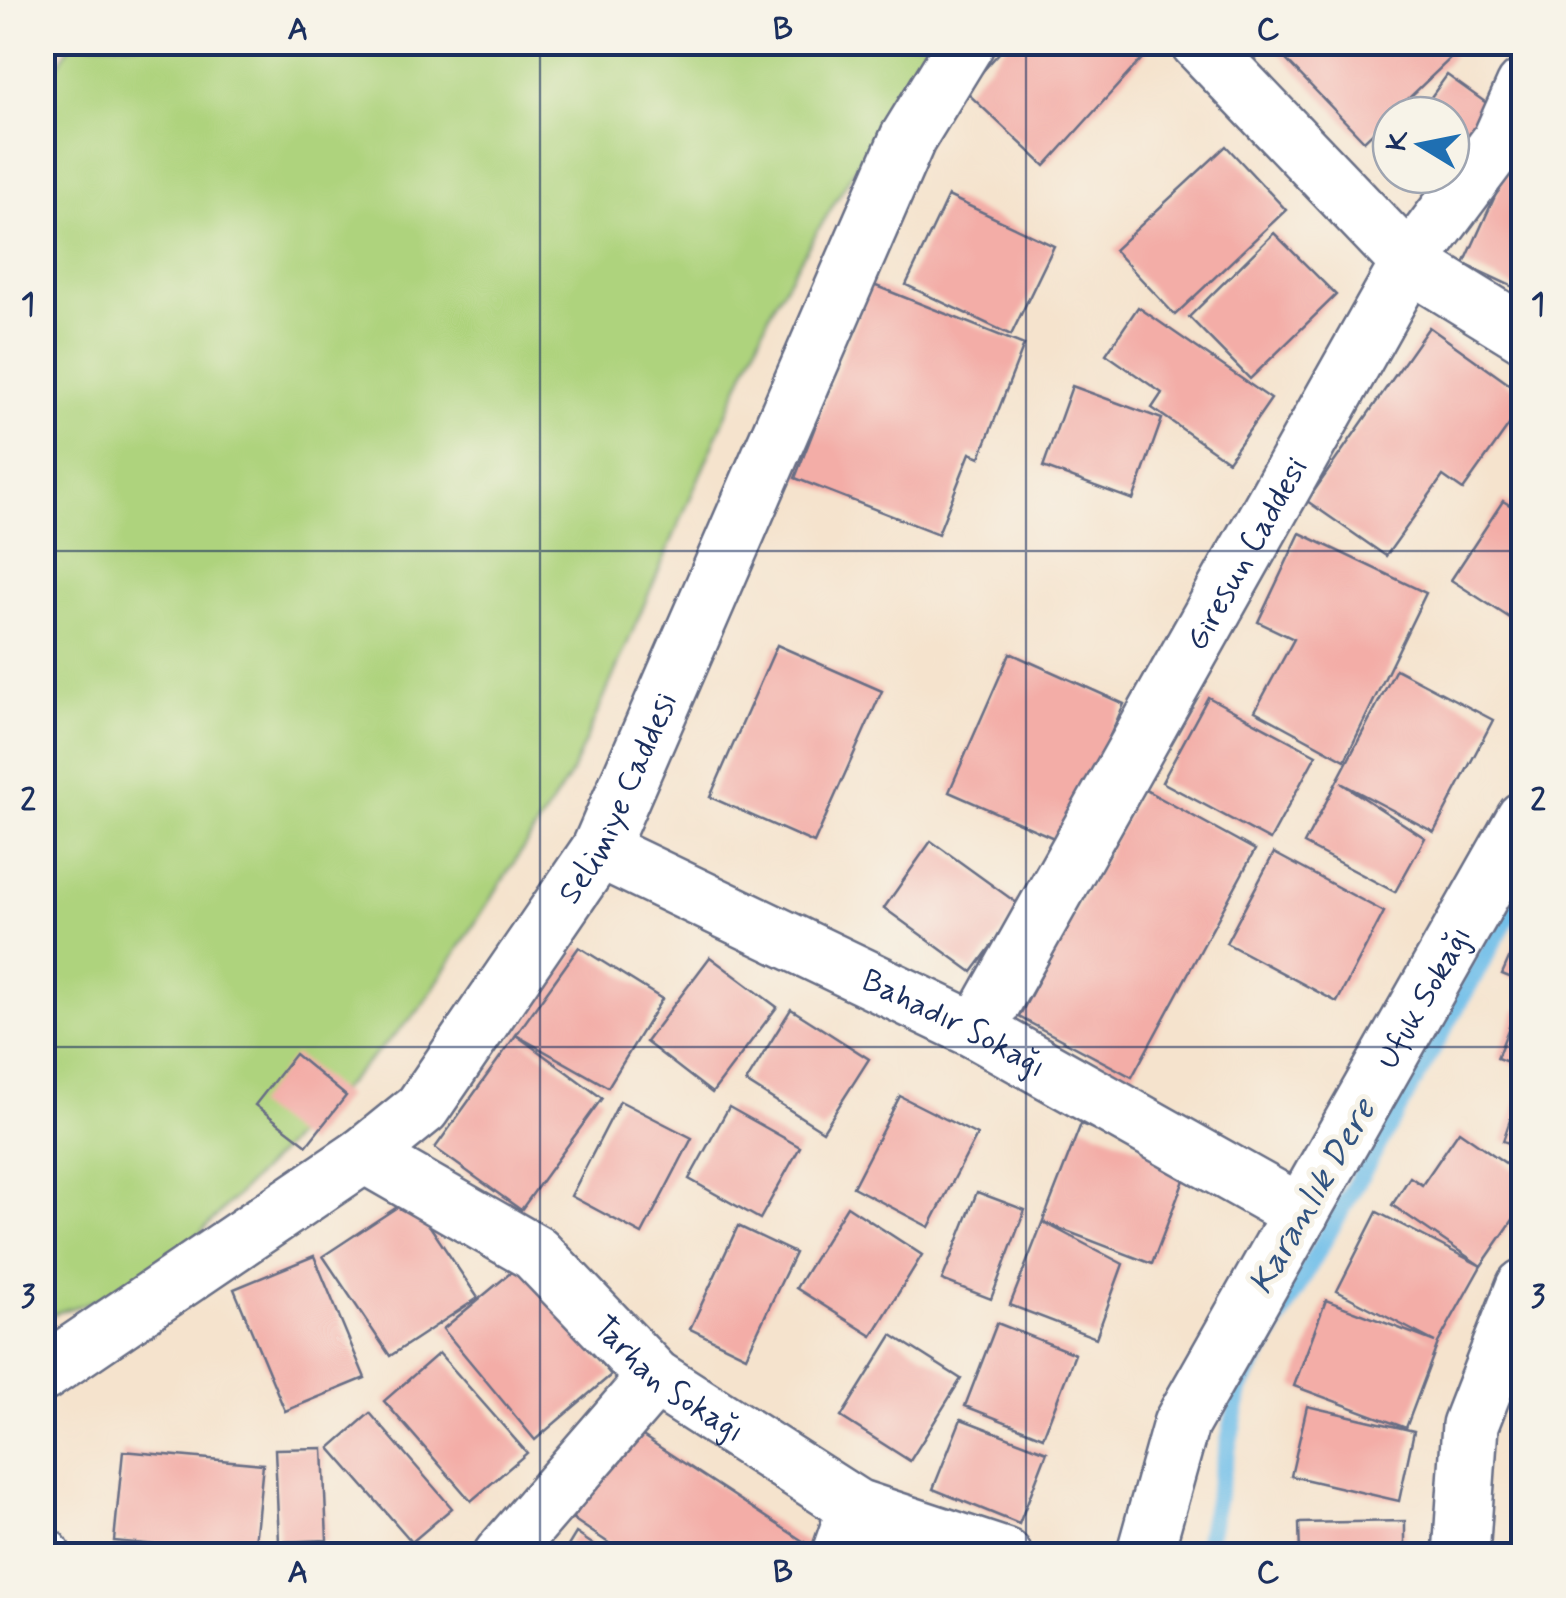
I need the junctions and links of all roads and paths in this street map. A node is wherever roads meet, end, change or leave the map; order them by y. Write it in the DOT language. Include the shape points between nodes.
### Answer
graph roads {
  1 [pos="967,42"];
  2 [pos="1198,42"];
  3 [pos="1524,87"];
  4 [pos="1410,263"];
  5 [pos="1524,334"];
  6 [pos="1524,819"];
  7 [pos="599,850"];
  8 [pos="977,1031"];
  9 [pos="364,1156"];
  10 [pos="1301,1214"];
  11 [pos="1524,1287"];
  12 [pos="42,1374"];
  13 [pos="655,1378"];
  14 [pos="847,1531"];
  15 [pos="501,1556"];
  16 [pos="1004,1556"];
  17 [pos="1144,1556"];
  18 [pos="1461,1556"];
  1 -- 7 [label="street, Selimiye Caddesi" via="908,138"];
  2 -- 4 [label="street"];
  3 -- 4 [label="street, Giresun Caddesi" via="1500,141"];
  4 -- 5 [label="street"];
  4 -- 8 [label="street, Giresun Caddesi"];
  6 -- 10 [label="street, Ufuk Sokağı"];
  7 -- 8 [label="street, Bahadır Sokağı"];
  7 -- 9 [label="street, Selimiye Caddesi" via="422,1108"];
  8 -- 10 [label="street, Bahadır Sokağı"];
  9 -- 12 [label="street, Selimiye Caddesi"];
  9 -- 13 [label="street, Tarhan Sokağı" via="535,1253"];
  10 -- 17 [label="street, Ufuk Sokağı" via="1181,1424"];
  11 -- 18 [label="street" via="1470,1425"];
  13 -- 14 [label="street, Tarhan Sokağı"];
  13 -- 15 [label="street"];
  14 -- 16 [label="street, Tarhan Sokağı"];
}
